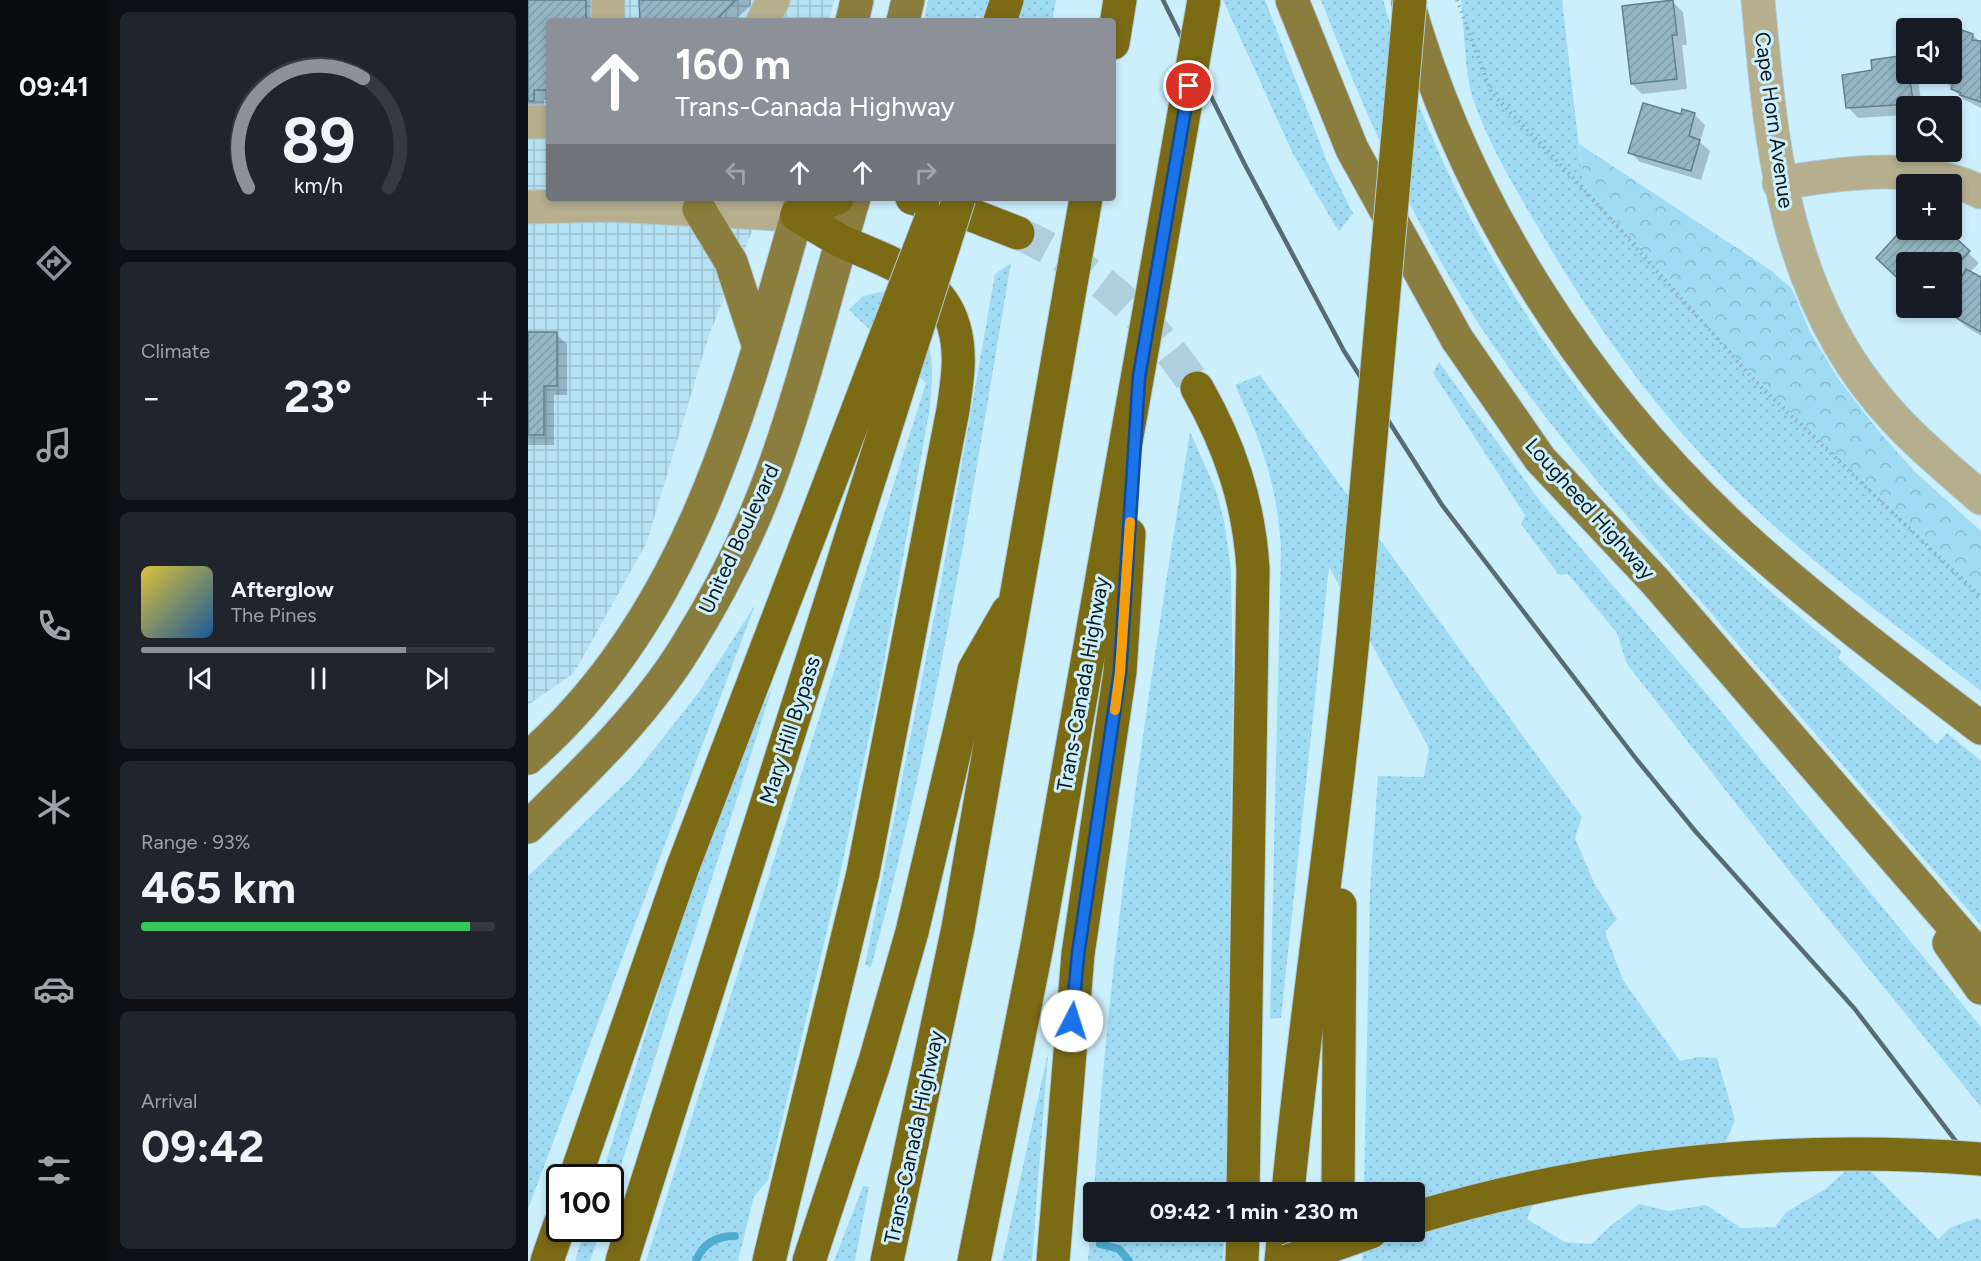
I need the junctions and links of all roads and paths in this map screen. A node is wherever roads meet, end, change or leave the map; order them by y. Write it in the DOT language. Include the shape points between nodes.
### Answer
graph roads {
  1 [pos="608,0"];
  2 [pos="772,0"];
  3 [pos="857,0"];
  4 [pos="908,0"];
  5 [pos="1009,0"];
  6 [pos="1120,0"];
  7 [pos="1204,0"];
  8 [pos="1292,0"];
  9 [pos="1409,0"];
  10 [pos="1456,0"];
  11 [pos="1758,0"];
  12 [pos="608,18"];
  13 [pos="764,18"];
  14 [pos="853,18"];
  15 [pos="904,18"];
  16 [pos="1001,18"];
  17 [pos="1006,18"];
  18 [pos="1116,25"];
  19 [pos="528,122"];
  20 [pos="546,122"];
  21 [pos="1779,183"];
  22 [pos="1981,192"];
  23 [pos="825,201"];
  24 [pos="853,201"];
  25 [pos="923,201"];
  26 [pos="938,201"];
  27 [pos="958,201"];
  28 [pos="1085,201"];
  29 [pos="609,202"];
  30 [pos="528,207"];
  31 [pos="800,207"];
  32 [pos="699,209"];
  33 [pos="1018,233"];
  34 [pos="841,241"];
  35 [pos="758,344"];
  36 [pos="888,371"];
  37 [pos="1139,377"];
  38 [pos="1197,388"];
  39 [pos="1981,498"];
  40 [pos="1019,592"];
  41 [pos="1981,597"];
  42 [pos="1981,728"];
  43 [pos="528,758"];
  44 [pos="1340,774"];
  45 [pos="1860,817"];
  46 [pos="528,827"];
  47 [pos="1981,957"];
  48 [pos="1981,988"];
  49 [pos="1981,1159"];
  50 [pos="580,1164"];
  51 [pos="1243,1182"];
  52 [pos="1289,1182"];
  53 [pos="1338,1182"];
  54 [pos="1425,1215"];
  55 [pos="554,1242"];
  56 [pos="1243,1242"];
  57 [pos="1283,1242"];
  58 [pos="1337,1242"];
  59 [pos="1342,1242"];
  60 [pos="547,1261"];
  61 [pos="622,1261"];
  62 [pos="769,1261"];
  63 [pos="809,1261"];
  64 [pos="887,1261"];
  65 [pos="974,1261"];
  66 [pos="1053,1261"];
  67 [pos="1242,1261"];
  68 [pos="1281,1261"];
  69 [pos="1287,1261"];
  70 [pos="1336,1261"];
  1 -- 12 [label="street"];
  2 -- 13 [label="street"];
  3 -- 14 [label="main road"];
  4 -- 15 [label="main road"];
  5 -- 16 [label="highway"];
  5 -- 17 [label="highway"];
  6 -- 18 [label="highway"];
  7 -- 37 [label="highway, Trans-Canada Highway, bridge"];
  8 -- 45 [label="main road, Lougheed Highway" via="1352,150 1457,339 1540,459 1654,580"];
  9 -- 42 [label="main road" via="1441,99 1482,189 1534,284 1595,374 1663,456 1740,534 1821,604"];
  9 -- 44 [label="highway, bridge"];
  10 -- 41 [label="path" via="1491,92 1580,185 1754,380"];
  11 -- 21 [label="street, Cape Horn Avenue"];
  19 -- 20 [label="street"];
  21 -- 22 [label="street" via="1894,171 1944,177"];
  21 -- 39 [label="street, Cape Horn Avenue" via="1802,267 1836,339 1896,420"];
  23 -- 31 [label="highway"];
  24 -- 34 [label="main road, United Boulevard"];
  25 -- 33 [label="highway"];
  26 -- 36 [label="highway, bridge"];
  27 -- 36 [label="highway, Mary Hill Bypass, bridge"];
  28 -- 40 [label="highway, Trans-Canada Highway"];
  29 -- 30 [label="street"];
  29 -- 32 [label="street"];
  31 -- 32 [label="street"];
  31 -- 34 [label="highway"];
  31 -- 35 [label="main road"];
  32 -- 35 [label="main road" via="731,262"];
  34 -- 46 [label="main road, United Boulevard" via="766,490 719,590 685,648 645,704 587,770"];
  34 -- 62 [label="highway" via="907,270 940,299 954,327 957,380 906,664 863,873"];
  35 -- 43 [label="main road" via="729,443 673,572 605,675 553,737"];
  36 -- 50 [label="highway" via="682,869"];
  36 -- 61 [label="highway, Mary Hill Bypass"];
  37 -- 65 [label="highway, Trans-Canada Highway" via="1036,946"];
  37 -- 66 [label="highway" via="1120,672 1078,954"];
  38 -- 51 [label="highway" via="1228,448 1240,484 1248,513 1253,569"];
  40 -- 63 [label="highway" via="974,670 909,943 875,1062"];
  40 -- 64 [label="highway, Trans-Canada Highway" via="955,940"];
  44 -- 52 [label="highway"];
  44 -- 53 [label="highway"];
  45 -- 47 [label="main road, Lougheed Highway"];
  45 -- 48 [label="main road"];
  49 -- 54 [label="highway, bridge" via="1825,1154 1679,1164 1548,1184"];
  55 -- 60 [label="highway"];
  56 -- 67 [label="highway"];
  57 -- 68 [label="highway"];
  58 -- 70 [label="highway"];
  59 -- 69 [label="highway, bridge"];
}
